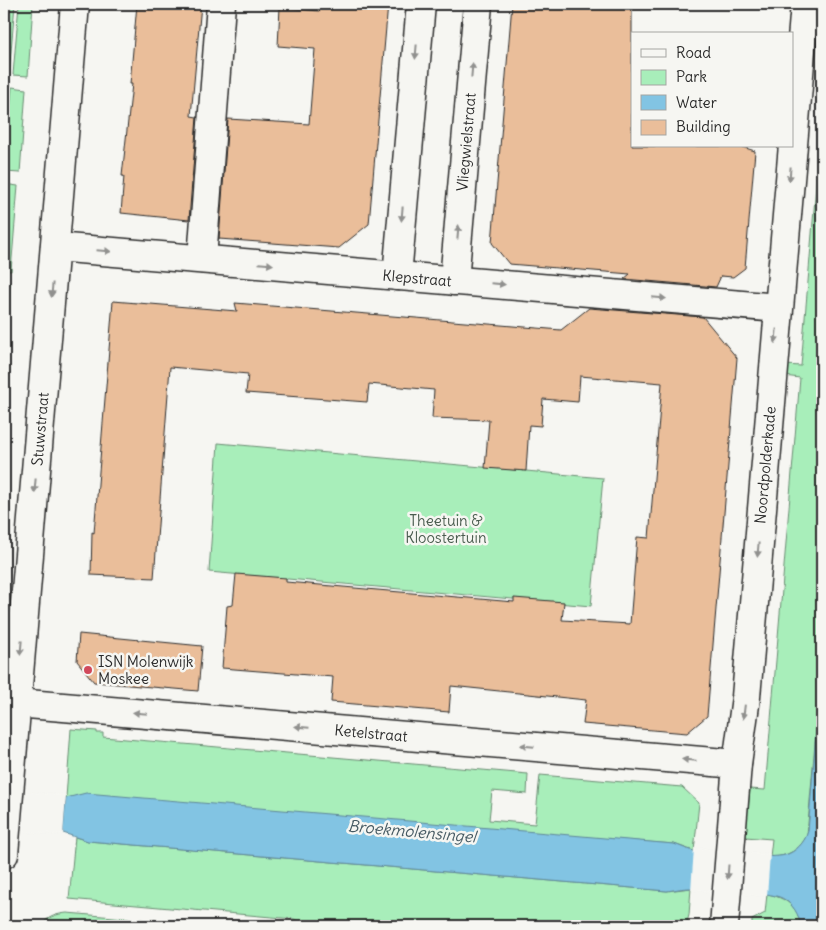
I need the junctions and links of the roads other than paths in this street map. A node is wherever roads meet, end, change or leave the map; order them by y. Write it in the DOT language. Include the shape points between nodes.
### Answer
graph roads {
  1 [pos="75,4"];
  2 [pos="221,4"];
  3 [pos="421,4"];
  4 [pos="478,4"];
  5 [pos="805,4"];
  6 [pos="794,128"];
  7 [pos="792,148"];
  8 [pos="55,246"];
  9 [pos="202,259"];
  10 [pos="397,276"];
  11 [pos="454,281"];
  12 [pos="778,308"];
  13 [pos="10,702"];
  14 [pos="737,764"];
  15 [pos="4,852"];
  16 [pos="725,918"];
  1 -- 8 [label="street, Stuwstraat"];
  2 -- 9 [label="street"];
  3 -- 10 [label="street, one-way"];
  11 -- 4 [label="street, Vliegwielstraat, one-way"];
  5 -- 6 [label="street, Noordpolderkade, one-way"];
  7 -- 12 [label="street, Noordpolderkade, one-way"];
  8 -- 9 [label="street, Klepstraat, one-way"];
  8 -- 13 [label="street, Stuwstraat, one-way"];
  9 -- 10 [label="street, Klepstraat, one-way"];
  10 -- 11 [label="street, Klepstraat"];
  11 -- 12 [label="street, Klepstraat, one-way"];
  12 -- 14 [label="street, Noordpolderkade, one-way" via="746,697"];
  14 -- 13 [label="street, Ketelstraat, one-way"];
  13 -- 15 [label="street, Stuwstraat" via="11,770"];
  14 -- 16 [label="street, Noordpolderkade, one-way"];
}
